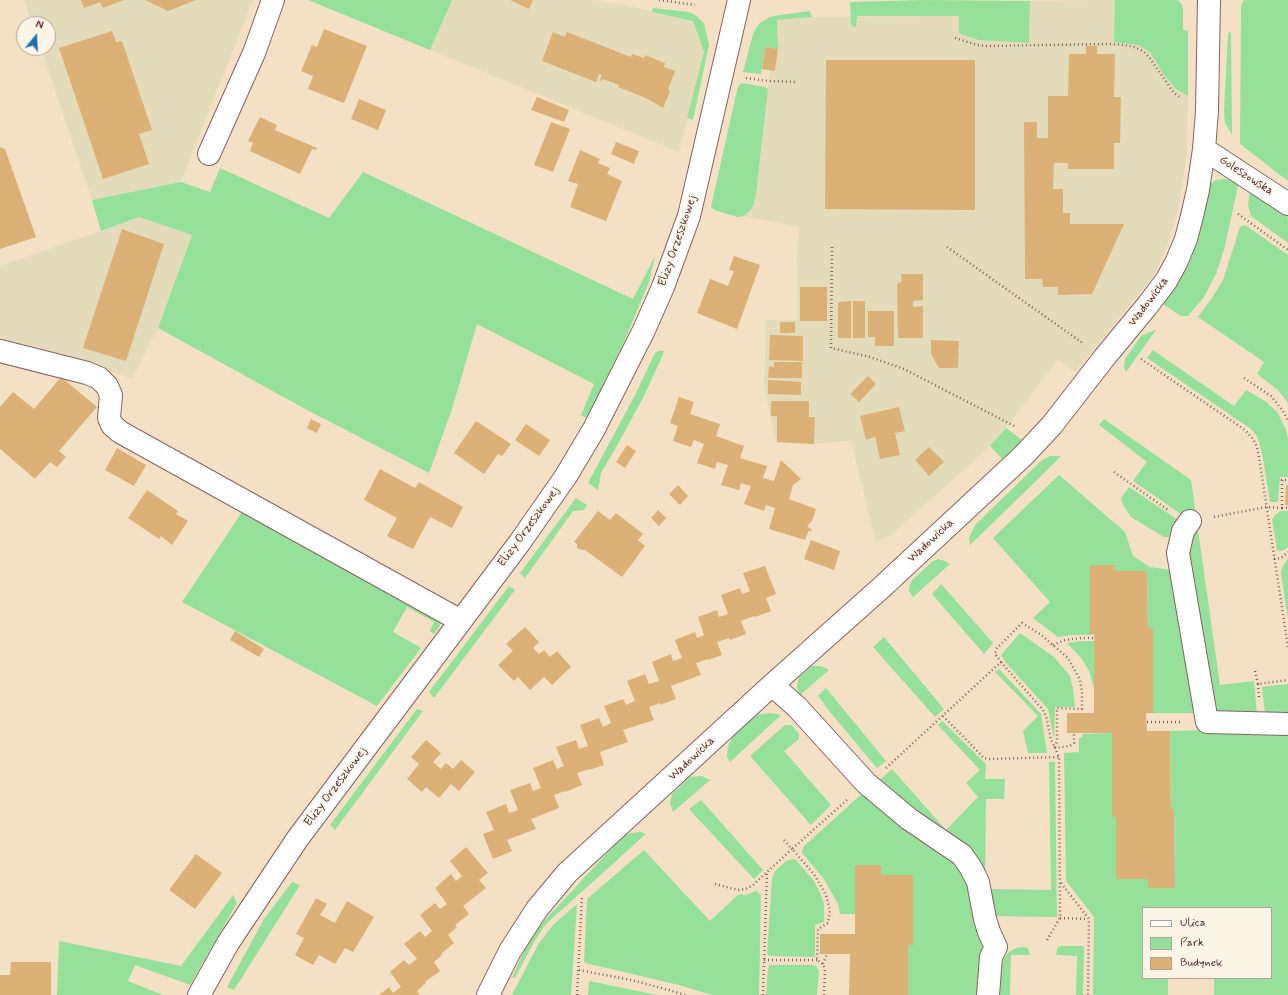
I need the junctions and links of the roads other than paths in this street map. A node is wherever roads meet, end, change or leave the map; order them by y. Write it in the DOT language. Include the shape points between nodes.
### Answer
graph roads {
  1 [pos="273,0"];
  2 [pos="739,0"];
  3 [pos="1209,0"];
  4 [pos="1204,149"];
  5 [pos="210,154"];
  6 [pos="1288,204"];
  7 [pos="0,351"];
  8 [pos="1190,521"];
  9 [pos="461,621"];
  10 [pos="772,685"];
  11 [pos="1288,724"];
  12 [pos="199,995"];
  13 [pos="488,995"];
  14 [pos="988,995"];
  1 -- 5 [label="street" via="254,53"];
  2 -- 9 [label="street, Elizy Orzeszkowej" via="689,216 644,330 597,423 566,476"];
  3 -- 4 [label="street, Wadowicka"];
  4 -- 6 [label="street, Goleszowska"];
  4 -- 10 [label="street, Wadowicka" via="1192,216 1176,263 1147,306 1052,425 881,588"];
  7 -- 9 [label="street" via="99,378 112,395 110,418 112,425 120,432"];
  8 -- 11 [label="street" via="1183,531 1178,553 1207,722"];
  9 -- 12 [label="street, Elizy Orzeszkowej" via="298,838 228,943"];
  10 -- 13 [label="street, Wadowicka" via="567,873 510,951"];
  10 -- 14 [label="street" via="797,707 866,783 909,819 962,855 978,882 985,919 996,948 991,957"];
}
